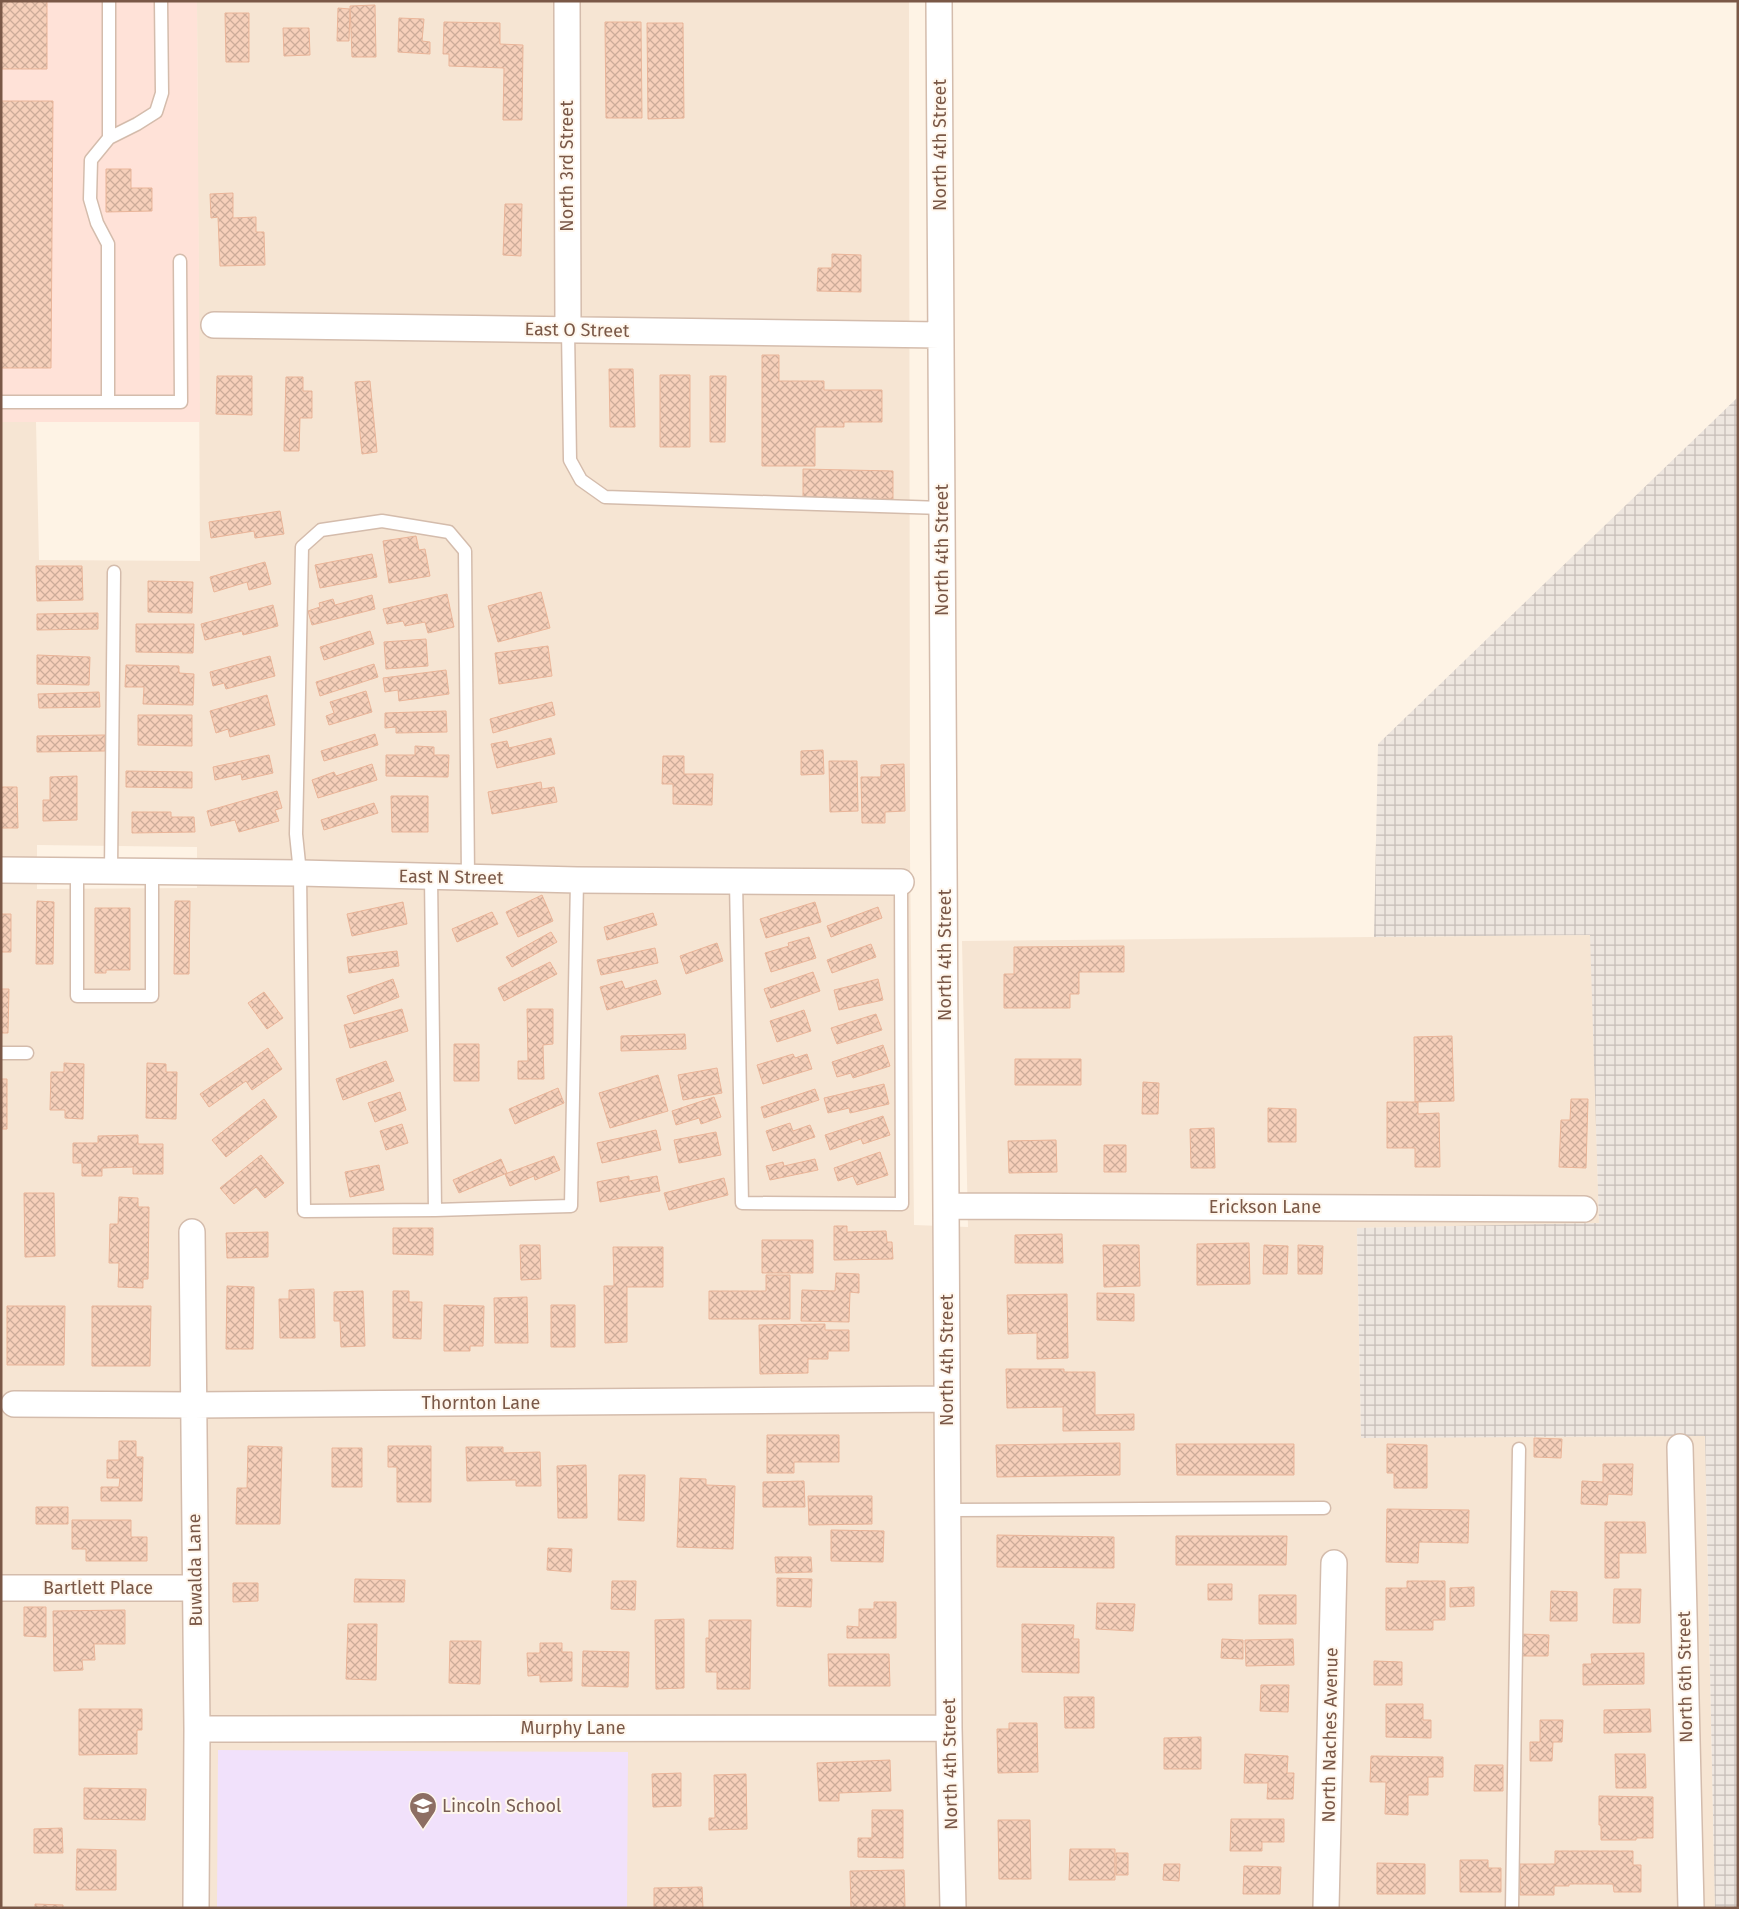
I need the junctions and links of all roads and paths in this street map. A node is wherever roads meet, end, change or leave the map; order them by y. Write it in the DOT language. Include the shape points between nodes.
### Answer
graph roads {
  1 [pos="109,1"];
  2 [pos="161,1"];
  3 [pos="567,1"];
  4 [pos="939,1"];
  5 [pos="109,138"];
  6 [pos="180,261"];
  7 [pos="214,325"];
  8 [pos="568,330"];
  9 [pos="940,335"];
  10 [pos="1,402"];
  11 [pos="108,402"];
  12 [pos="942,508"];
  13 [pos="114,572"];
  14 [pos="1,870"];
  15 [pos="77,871"];
  16 [pos="111,871"];
  17 [pos="152,872"];
  18 [pos="300,873"];
  19 [pos="431,876"];
  20 [pos="468,877"];
  21 [pos="578,880"];
  22 [pos="736,881"];
  23 [pos="901,882"];
  24 [pos="1,1053"];
  25 [pos="27,1053"];
  26 [pos="947,1206"];
  27 [pos="1584,1209"];
  28 [pos="435,1210"];
  29 [pos="192,1232"];
  30 [pos="947,1399"];
  31 [pos="14,1404"];
  32 [pos="193,1405"];
  33 [pos="1680,1447"];
  34 [pos="1519,1450"];
  35 [pos="1324,1508"];
  36 [pos="948,1510"];
  37 [pos="1334,1562"];
  38 [pos="1,1588"];
  39 [pos="195,1588"];
  40 [pos="950,1728"];
  41 [pos="197,1729"];
  42 [pos="196,1908"];
  43 [pos="953,1908"];
  44 [pos="1326,1908"];
  45 [pos="1512,1908"];
  46 [pos="1691,1908"];
  1 -- 5 [label="lane"];
  2 -- 5 [label="lane" via="162,93 156,112"];
  3 -- 8 [label="street, North 3rd Street"];
  4 -- 9 [label="street, North 4th Street"];
  5 -- 11 [label="lane" via="91,160 90,179 90,199 108,244"];
  6 -- 11 [label="lane" via="181,402"];
  7 -- 8 [label="street, East O Street"];
  8 -- 9 [label="street, East O Street"];
  8 -- 12 [label="lane" via="570,460 581,480 605,497"];
  9 -- 12 [label="street, North 4th Street"];
  10 -- 11 [label="lane"];
  12 -- 26 [label="street, North 4th Street"];
  13 -- 16 [label="lane"];
  14 -- 15 [label="street, East N Street"];
  15 -- 16 [label="street, East N Street"];
  15 -- 17 [label="lane" via="77,996 152,996"];
  16 -- 17 [label="street, East N Street"];
  17 -- 18 [label="street, East N Street"];
  18 -- 19 [label="street, East N Street"];
  18 -- 20 [label="lane" via="296,834 302,548 322,530 382,522 448,532 464,551"];
  18 -- 28 [label="lane" via="304,1211"];
  19 -- 20 [label="street, East N Street"];
  19 -- 28 [label="lane"];
  20 -- 21 [label="street, East N Street"];
  21 -- 22 [label="street, East N Street"];
  21 -- 28 [label="lane" via="571,1206"];
  22 -- 23 [label="street, East N Street"];
  22 -- 23 [label="lane" via="742,1203 902,1204"];
  24 -- 25 [label="lane"];
  26 -- 27 [label="street, Erickson Lane"];
  26 -- 30 [label="street, North 4th Street"];
  29 -- 32 [label="street, Buwalda Lane"];
  30 -- 32 [label="street, Thornton Lane"];
  30 -- 36 [label="street, North 4th Street"];
  31 -- 32 [label="street, Thornton Lane"];
  32 -- 39 [label="street, Buwalda Lane"];
  33 -- 46 [label="street, North 6th Street"];
  34 -- 45 [label="lane"];
  35 -- 36 [label="lane"];
  36 -- 40 [label="street, North 4th Street"];
  37 -- 44 [label="street, North Naches Avenue"];
  38 -- 39 [label="street, Bartlett Place"];
  39 -- 41 [label="street, Buwalda Lane"];
  40 -- 41 [label="street, Murphy Lane"];
  40 -- 43 [label="street, North 4th Street"];
  41 -- 42 [label="street, Buwalda Lane"];
}
